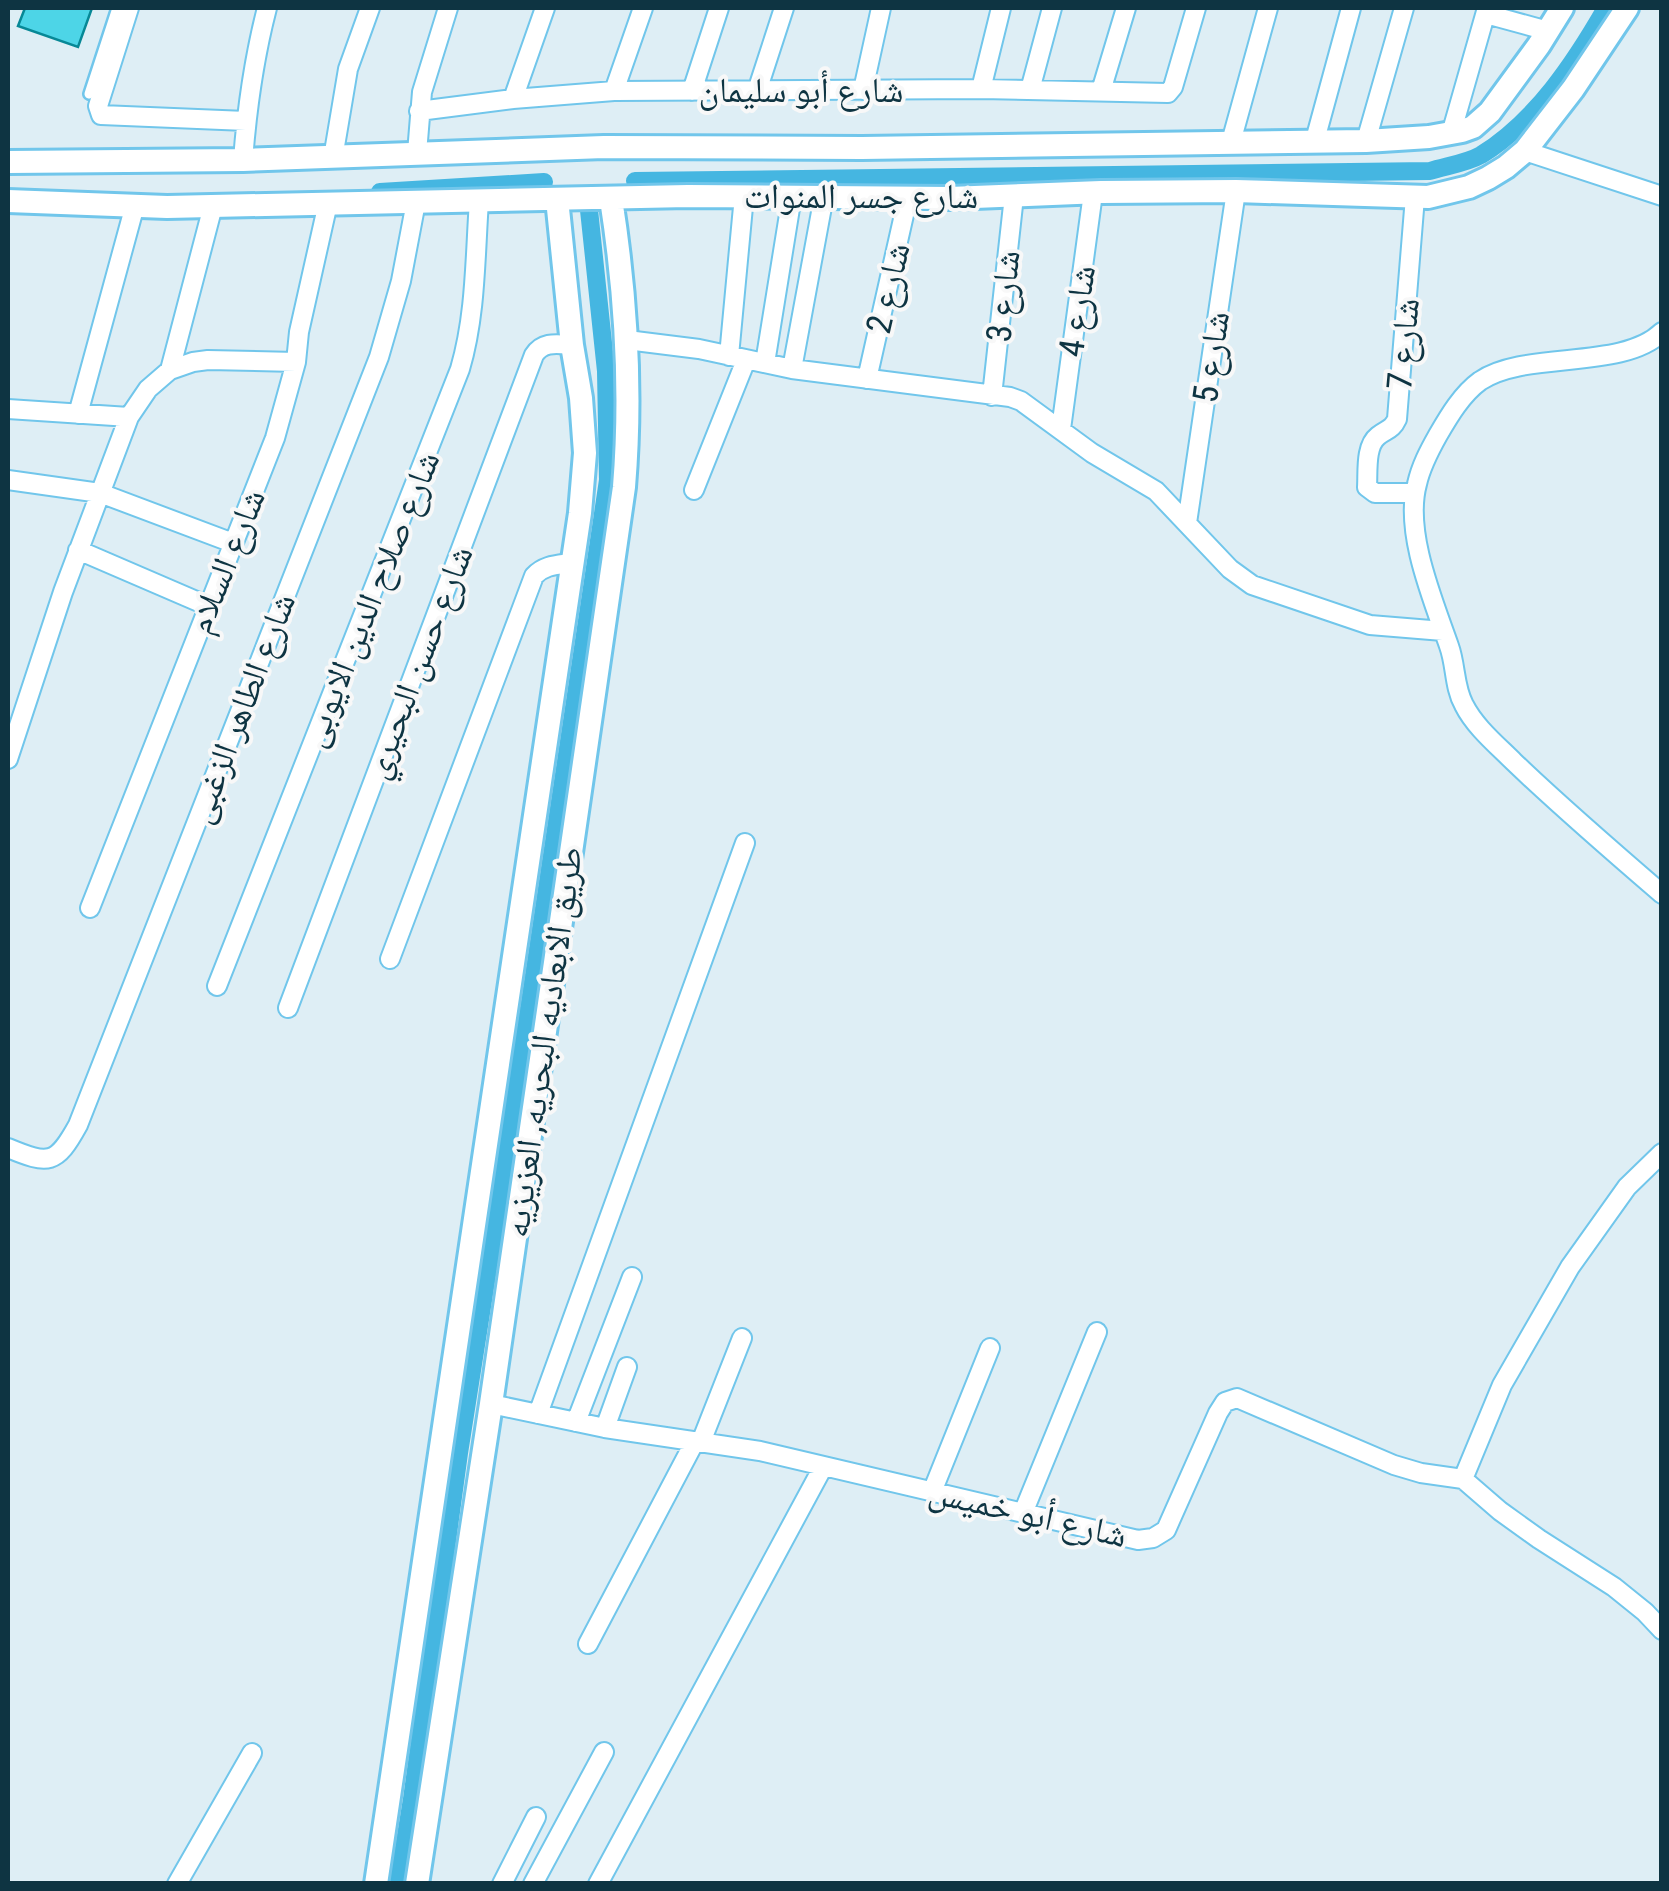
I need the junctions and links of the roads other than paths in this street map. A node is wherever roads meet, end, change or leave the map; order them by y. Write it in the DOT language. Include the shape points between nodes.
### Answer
graph roads {
  1 [pos="117,8"];
  2 [pos="129,8"];
  3 [pos="267,8"];
  4 [pos="370,8"];
  5 [pos="448,8"];
  6 [pos="545,8"];
  7 [pos="643,8"];
  8 [pos="720,8"];
  9 [pos="784,8"];
  10 [pos="877,8"];
  11 [pos="1000,8"];
  12 [pos="1052,8"];
  13 [pos="1126,8"];
  14 [pos="1196,8"];
  15 [pos="1268,8"];
  16 [pos="1351,8"];
  17 [pos="1404,8"];
  18 [pos="1562,8"];
  19 [pos="1627,8"];
  20 [pos="1486,11"];
  21 [pos="1548,31"];
  22 [pos="982,89"];
  23 [pos="863,90"];
  24 [pos="1030,90"];
  25 [pos="692,91"];
  26 [pos="757,91"];
  27 [pos="614,92"];
  28 [pos="1101,92"];
  29 [pos="88,94"];
  30 [pos="513,100"];
  31 [pos="419,111"];
  32 [pos="246,121"];
  33 [pos="1451,134"];
  34 [pos="1316,140"];
  35 [pos="1366,141"];
  36 [pos="1232,142"];
  37 [pos="1525,151"];
  38 [pos="417,153"];
  39 [pos="333,158"];
  40 [pos="243,160"];
  41 [pos="8,162"];
  42 [pos="1236,190"];
  43 [pos="1093,192"];
  44 [pos="744,196"];
  45 [pos="792,196"];
  46 [pos="824,196"];
  47 [pos="1014,196"];
  48 [pos="1662,196"];
  49 [pos="908,197"];
  50 [pos="1415,197"];
  51 [pos="611,199"];
  52 [pos="557,200"];
  53 [pos="479,201"];
  54 [pos="8,202"];
  55 [pos="416,202"];
  56 [pos="328,203"];
  57 [pos="135,205"];
  58 [pos="213,206"];
  59 [pos="1662,332"];
  60 [pos="628,340"];
  61 [pos="572,344"];
  62 [pos="737,358"];
  63 [pos="296,362"];
  64 [pos="765,363"];
  65 [pos="792,369"];
  66 [pos="170,370"];
  67 [pos="867,379"];
  68 [pos="992,396"];
  69 [pos="8,410"];
  70 [pos="78,414"];
  71 [pos="129,418"];
  72 [pos="1061,429"];
  73 [pos="8,480"];
  74 [pos="694,490"];
  75 [pos="100,493"];
  76 [pos="1415,494"];
  77 [pos="1186,524"];
  78 [pos="233,542"];
  79 [pos="78,550"];
  80 [pos="571,563"];
  81 [pos="208,606"];
  82 [pos="1443,631"];
  83 [pos="8,759"];
  84 [pos="744,843"];
  85 [pos="1662,894"];
  86 [pos="90,908"];
  87 [pos="390,959"];
  88 [pos="217,986"];
  89 [pos="288,1008"];
  90 [pos="8,1148"];
  91 [pos="1662,1154"];
  92 [pos="632,1277"];
  93 [pos="1097,1332"];
  94 [pos="742,1338"];
  95 [pos="990,1348"];
  96 [pos="627,1368"];
  97 [pos="492,1404"];
  98 [pos="538,1414"];
  99 [pos="576,1422"];
  100 [pos="605,1428"];
  101 [pos="698,1442"];
  102 [pos="823,1467"];
  103 [pos="1462,1479"];
  104 [pos="932,1492"];
  105 [pos="1024,1513"];
  106 [pos="1662,1630"];
  107 [pos="588,1644"];
  108 [pos="604,1752"];
  109 [pos="252,1753"];
  110 [pos="536,1817"];
  111 [pos="177,1884"];
  112 [pos="376,1884"];
  113 [pos="417,1884"];
  114 [pos="502,1884"];
  115 [pos="533,1884"];
  116 [pos="598,1884"];
  1 -- 29 [label="lane"];
  2 -- 32 [label="street" via="98,106 101,115"];
  3 -- 32 [label="street"];
  4 -- 39 [label="street" via="348,70"];
  5 -- 31 [label="street"];
  6 -- 30 [label="street"];
  7 -- 27 [label="street"];
  8 -- 25 [label="street"];
  9 -- 26 [label="street"];
  10 -- 23 [label="street"];
  11 -- 22 [label="street"];
  12 -- 24 [label="street"];
  13 -- 28 [label="street"];
  14 -- 28 [label="street, شارع أبو سليمان" via="1168,93"];
  15 -- 36 [label="street"];
  16 -- 34 [label="street"];
  17 -- 35 [label="street"];
  18 -- 21 [label="street, شارع جسر المنوات"];
  19 -- 37 [label="street, شارع جسر المنوات"];
  20 -- 21 [label="street"];
  20 -- 33 [label="street"];
  21 -- 33 [label="street, شارع جسر المنوات" via="1482,120"];
  22 -- 23 [label="street, شارع أبو سليمان"];
  22 -- 24 [label="street, شارع أبو سليمان"];
  23 -- 26 [label="street, شارع أبو سليمان"];
  24 -- 28 [label="street, شارع أبو سليمان"];
  25 -- 26 [label="street, شارع أبو سليمان"];
  25 -- 27 [label="street, شارع أبو سليمان"];
  27 -- 30 [label="street, شارع أبو سليمان"];
  30 -- 31 [label="street, شارع أبو سليمان"];
  31 -- 38 [label="street"];
  32 -- 40 [label="street"];
  33 -- 35 [label="street, شارع جسر المنوات"];
  34 -- 35 [label="street, شارع جسر المنوات"];
  34 -- 36 [label="street, شارع جسر المنوات"];
  36 -- 38 [label="street, شارع جسر المنوات"];
  37 -- 48 [label="street"];
  37 -- 50 [label="street, شارع جسر المنوات" via="1469,187"];
  38 -- 39 [label="street, شارع جسر المنوات"];
  39 -- 40 [label="street, شارع جسر المنوات"];
  40 -- 41 [label="street, شارع جسر المنوات"];
  42 -- 43 [label="street, شارع جسر المنوات"];
  42 -- 50 [label="street, شارع جسر المنوات"];
  42 -- 77 [label="street, شارع 5"];
  43 -- 47 [label="street, شارع جسر المنوات"];
  43 -- 72 [label="street, شارع 4"];
  44 -- 45 [label="street, شارع جسر المنوات"];
  44 -- 51 [label="street, شارع جسر المنوات"];
  44 -- 62 [label="street"];
  45 -- 46 [label="street, شارع جسر المنوات"];
  45 -- 64 [label="street"];
  46 -- 49 [label="street, شارع جسر المنوات"];
  46 -- 65 [label="street"];
  47 -- 49 [label="street, شارع جسر المنوات"];
  47 -- 68 [label="street, شارع 3"];
  49 -- 67 [label="street, شارع 2"];
  50 -- 76 [label="street, شارع 7" via="1398,419 1372,441 1367,487 1375,494"];
  51 -- 52 [label="street, شارع جسر المنوات"];
  51 -- 60 [label="street, طريق الابعاديه البحريه, العزيزيه"];
  52 -- 53 [label="street, شارع جسر المنوات"];
  52 -- 61 [label="street, طريق الابعاديه البحريه, العزيزيه"];
  53 -- 55 [label="street, شارع جسر المنوات"];
  53 -- 88 [label="street, شارع صلاح الدين الايوبى" via="470,331 460,369"];
  54 -- 57 [label="street, شارع جسر المنوات"];
  55 -- 56 [label="street, شارع جسر المنوات"];
  55 -- 90 [label="street, شارع الطاهر الزغبى" via="402,281 378,357 78,1125 52,1159"];
  56 -- 58 [label="street, شارع جسر المنوات"];
  56 -- 63 [label="street, شارع السلام"];
  57 -- 58 [label="street, شارع جسر المنوات"];
  57 -- 70 [label="street"];
  58 -- 66 [label="street"];
  59 -- 76 [label="street" via="1623,352 1504,370 1481,381 1443,426"];
  60 -- 62 [label="street"];
  60 -- 97 [label="street, طريق الابعاديه البحريه, العزيزيه" via="624,487"];
  61 -- 80 [label="street, طريق الابعاديه البحريه, العزيزيه" via="585,454"];
  61 -- 89 [label="street, شارع حسن البحيري" via="546,344 534,355"];
  62 -- 64 [label="street"];
  62 -- 74 [label="street"];
  63 -- 66 [label="street" via="208,360"];
  63 -- 78 [label="street, شارع السلام" via="275,438"];
  64 -- 65 [label="street"];
  65 -- 67 [label="street"];
  66 -- 71 [label="street"];
  67 -- 68 [label="street"];
  68 -- 72 [label="street" via="1021,401"];
  69 -- 70 [label="street"];
  70 -- 71 [label="street"];
  71 -- 75 [label="street"];
  72 -- 77 [label="street" via="1156,491"];
  73 -- 75 [label="street"];
  75 -- 78 [label="street"];
  75 -- 79 [label="street"];
  76 -- 82 [label="street" via="1418,542"];
  77 -- 82 [label="street" via="1230,569 1265,590 1370,624"];
  78 -- 81 [label="street, شارع السلام"];
  79 -- 81 [label="street"];
  79 -- 83 [label="street"];
  80 -- 87 [label="street" via="547,566 534,576"];
  80 -- 112 [label="street, طريق الابعاديه البحريه, العزيزيه"];
  81 -- 86 [label="street, شارع السلام"];
  82 -- 85 [label="street" via="1464,705 1487,736"];
  84 -- 98 [label="street"];
  91 -- 103 [label="street" via="1627,1187 1570,1267 1502,1385"];
  92 -- 99 [label="street"];
  93 -- 105 [label="street"];
  94 -- 101 [label="street"];
  95 -- 104 [label="street"];
  96 -- 100 [label="street"];
  97 -- 98 [label="street, شارع أبو خميس"];
  97 -- 113 [label="street, طريق الابعاديه البحريه, العزيزيه"];
  98 -- 99 [label="street, شارع أبو خميس"];
  99 -- 100 [label="street, شارع أبو خميس"];
  100 -- 101 [label="street, شارع أبو خميس"];
  101 -- 102 [label="street, شارع أبو خميس"];
  101 -- 107 [label="street"];
  102 -- 104 [label="street, شارع أبو خميس"];
  102 -- 116 [label="street"];
  103 -- 105 [label="street, شارع أبو خميس" via="1394,1465 1237,1398 1218,1413 1166,1530 1153,1538"];
  103 -- 106 [label="street" via="1614,1586"];
  104 -- 105 [label="street, شارع أبو خميس"];
  108 -- 115 [label="street"];
  109 -- 111 [label="street"];
  110 -- 114 [label="street"];
}
